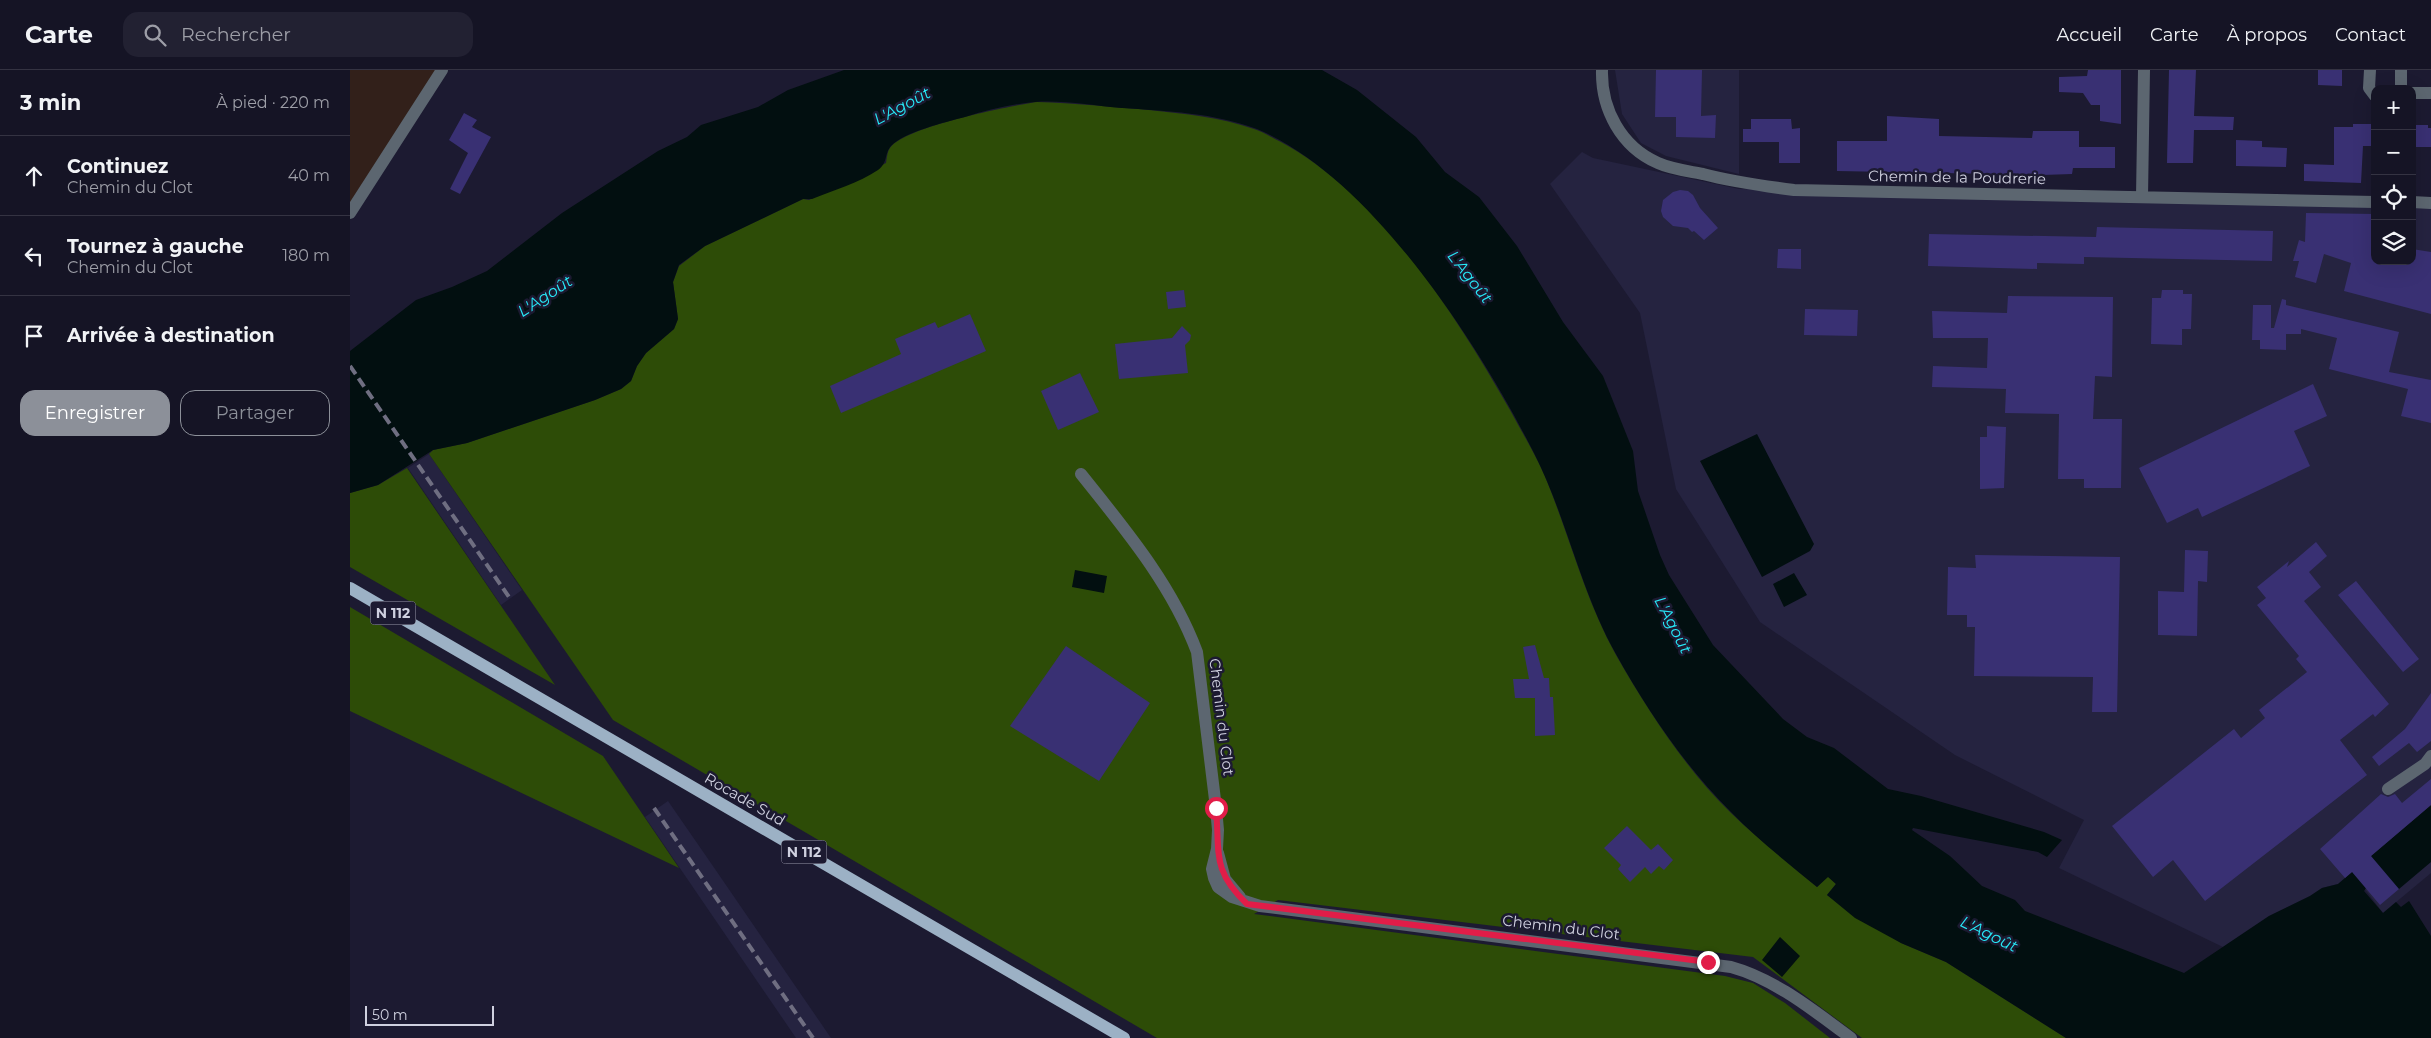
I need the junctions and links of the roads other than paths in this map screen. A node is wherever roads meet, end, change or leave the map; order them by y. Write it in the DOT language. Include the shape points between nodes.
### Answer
graph roads {
  1 [pos="442,70"];
  2 [pos="1602,70"];
  3 [pos="2144,70"];
  4 [pos="2370,70"];
  5 [pos="2401,70"];
  6 [pos="2401,85"];
  7 [pos="2371,91"];
  8 [pos="2416,93"];
  9 [pos="2431,93"];
  10 [pos="2142,197"];
  11 [pos="2371,202"];
  12 [pos="2416,202"];
  13 [pos="2431,203"];
  14 [pos="350,213"];
  15 [pos="1081,474"];
  16 [pos="350,588"];
  17 [pos="2431,756"];
  18 [pos="2388,788"];
  19 [pos="1124,1038"];
  20 [pos="1851,1038"];
  1 -- 14 [label="street"];
  2 -- 10 [label="street, Chemin de la Poudrerie" via="1608,108 1619,132 1636,151 1659,164 1736,182 1794,190"];
  3 -- 10 [label="street"];
  4 -- 7 [label="street"];
  5 -- 6 [label="street"];
  8 -- 9 [label="street"];
  10 -- 11 [label="street, Chemin de la Poudrerie"];
  12 -- 13 [label="street"];
  15 -- 20 [label="street, Chemin du Clot" via="1145,557 1186,626 1197,652 1216,808 1217,850 1224,879 1247,904 1730,967 1767,981"];
  16 -- 19 [label="main road, Rocade Sud / N 112"];
  17 -- 18 [label="street" via="2425,764"];
}
